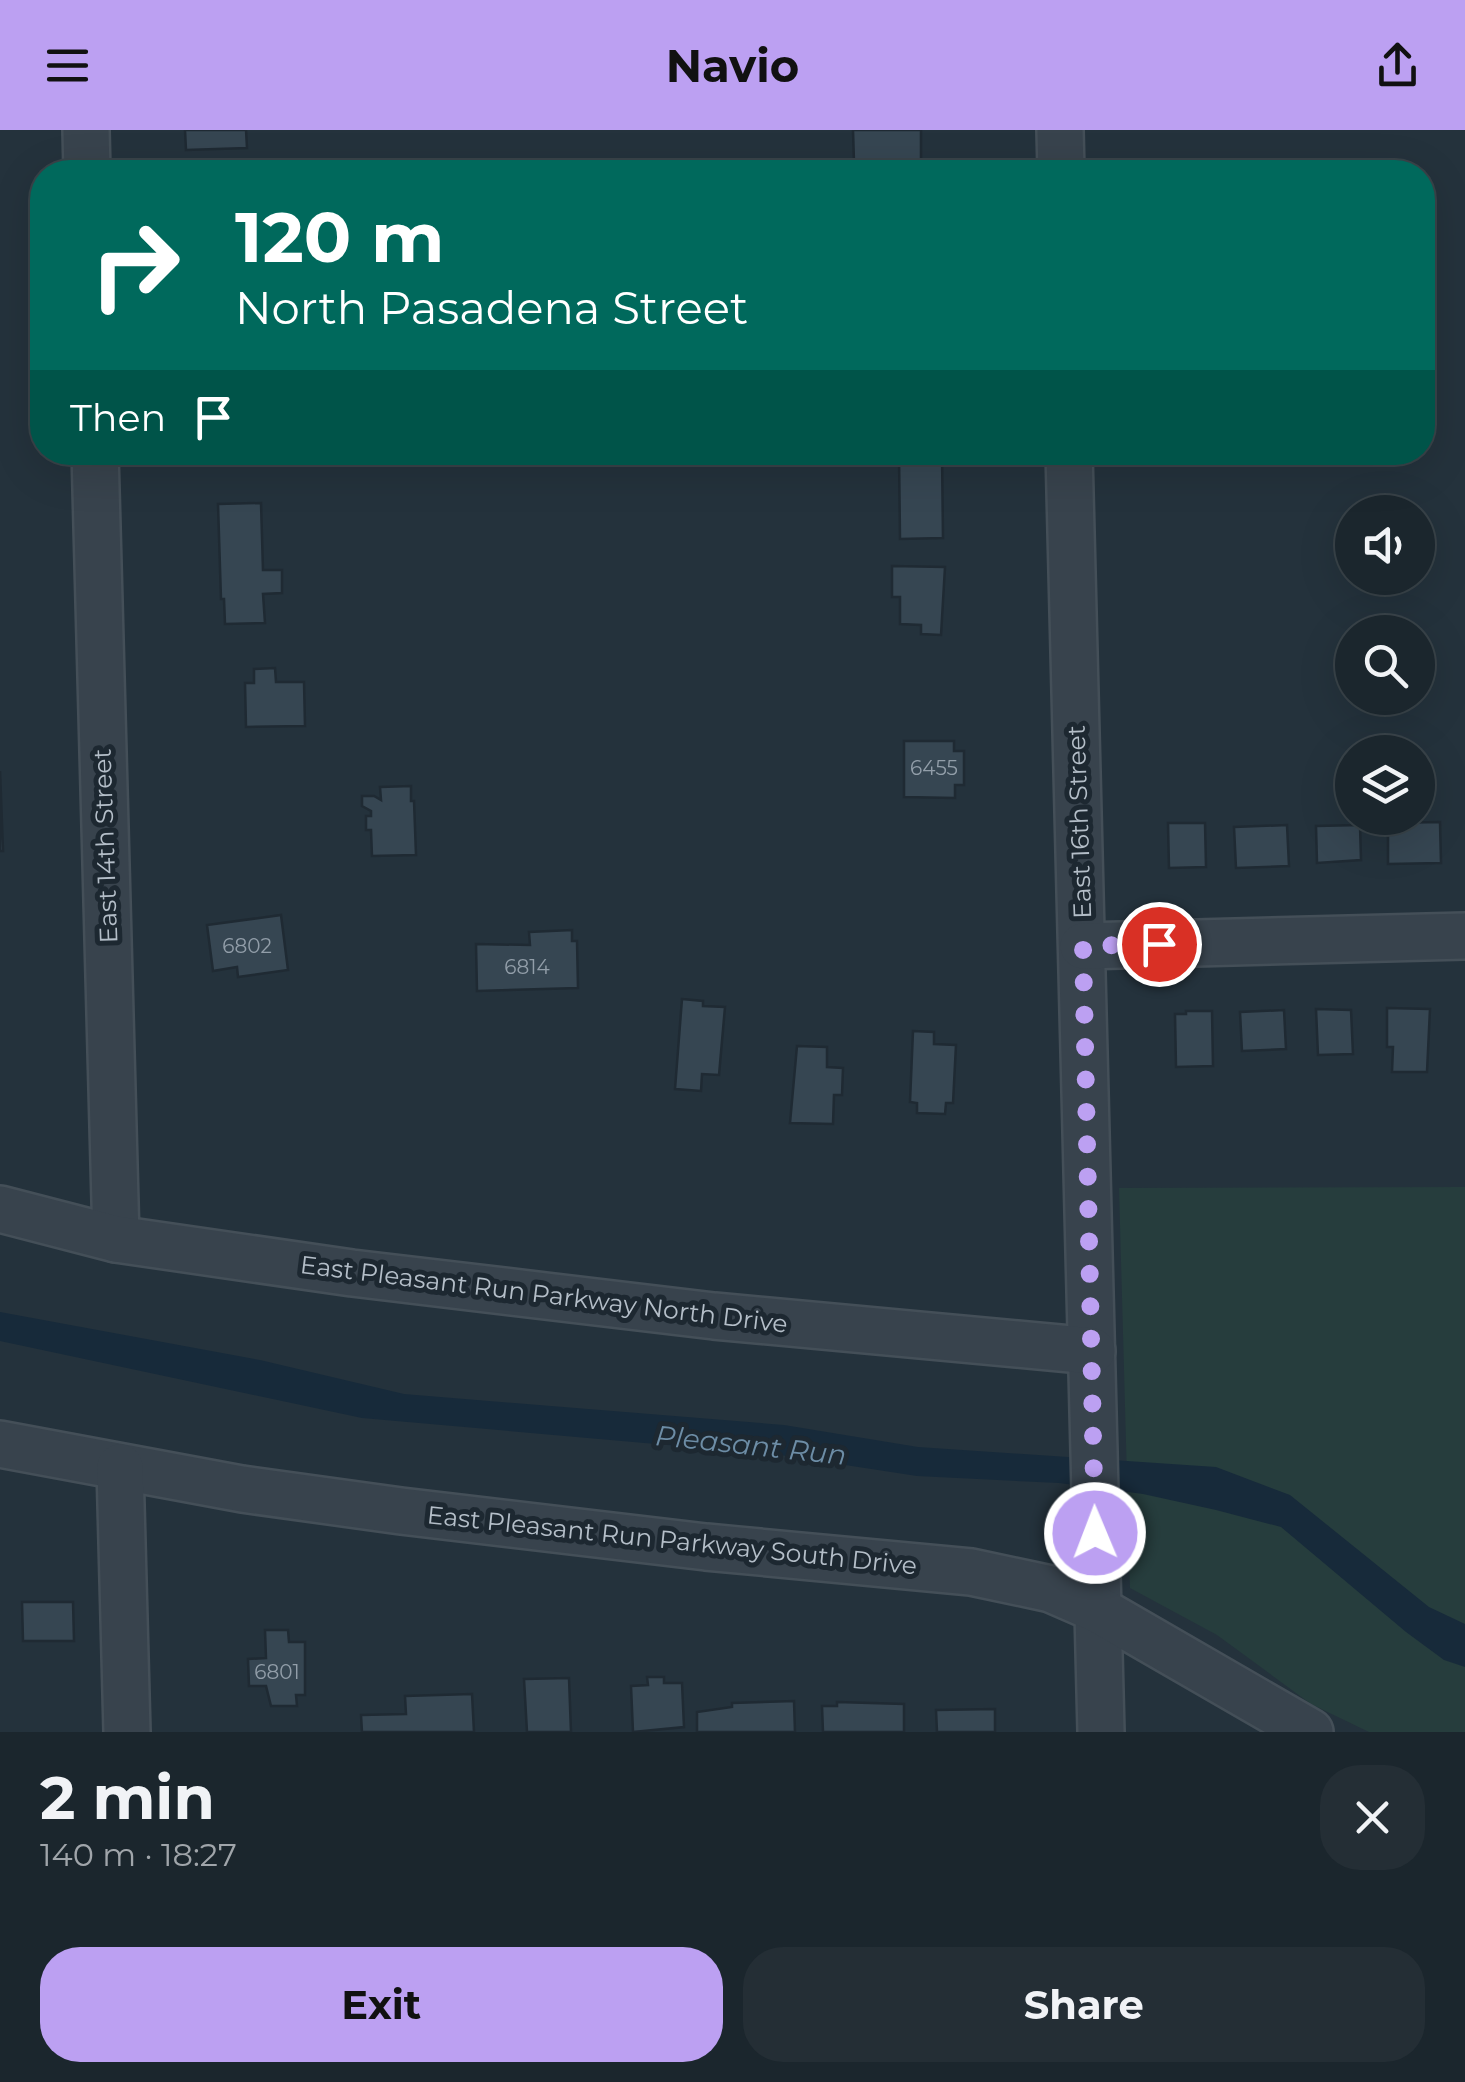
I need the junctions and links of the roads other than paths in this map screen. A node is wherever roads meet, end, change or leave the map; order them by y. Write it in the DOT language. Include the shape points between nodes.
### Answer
graph roads {
  1 [pos="86,130"];
  2 [pos="1060,130"];
  3 [pos="87,160"];
  4 [pos="1061,160"];
  5 [pos="94,465"];
  6 [pos="1069,465"];
  7 [pos="1465,936"];
  8 [pos="1083,946"];
  9 [pos="0,1209"];
  10 [pos="116,1239"];
  11 [pos="1092,1352"];
  12 [pos="0,1444"];
  13 [pos="120,1466"];
  14 [pos="1097,1609"];
  15 [pos="126,1732"];
  16 [pos="1102,1732"];
  17 [pos="1310,1732"];
  1 -- 3 [label="street"];
  2 -- 4 [label="street"];
  5 -- 10 [label="street, East 14th Street"];
  6 -- 8 [label="street, East 16th Street"];
  7 -- 8 [label="street"];
  8 -- 11 [label="street, East 16th Street"];
  9 -- 10 [label="street, East Pleasant Run Parkway North Drive"];
  10 -- 11 [label="street, East Pleasant Run Parkway North Drive" via="600,1303"];
  11 -- 14 [label="street, East 16th Street"];
  12 -- 13 [label="street, East Pleasant Run Parkway South Drive"];
  13 -- 14 [label="street, East Pleasant Run Parkway South Drive" via="561,1531 970,1572 1051,1589"];
  13 -- 15 [label="street"];
  14 -- 16 [label="street, East 16th Street"];
  14 -- 17 [label="street, East Pleasant Run Parkway South Drive"];
}
